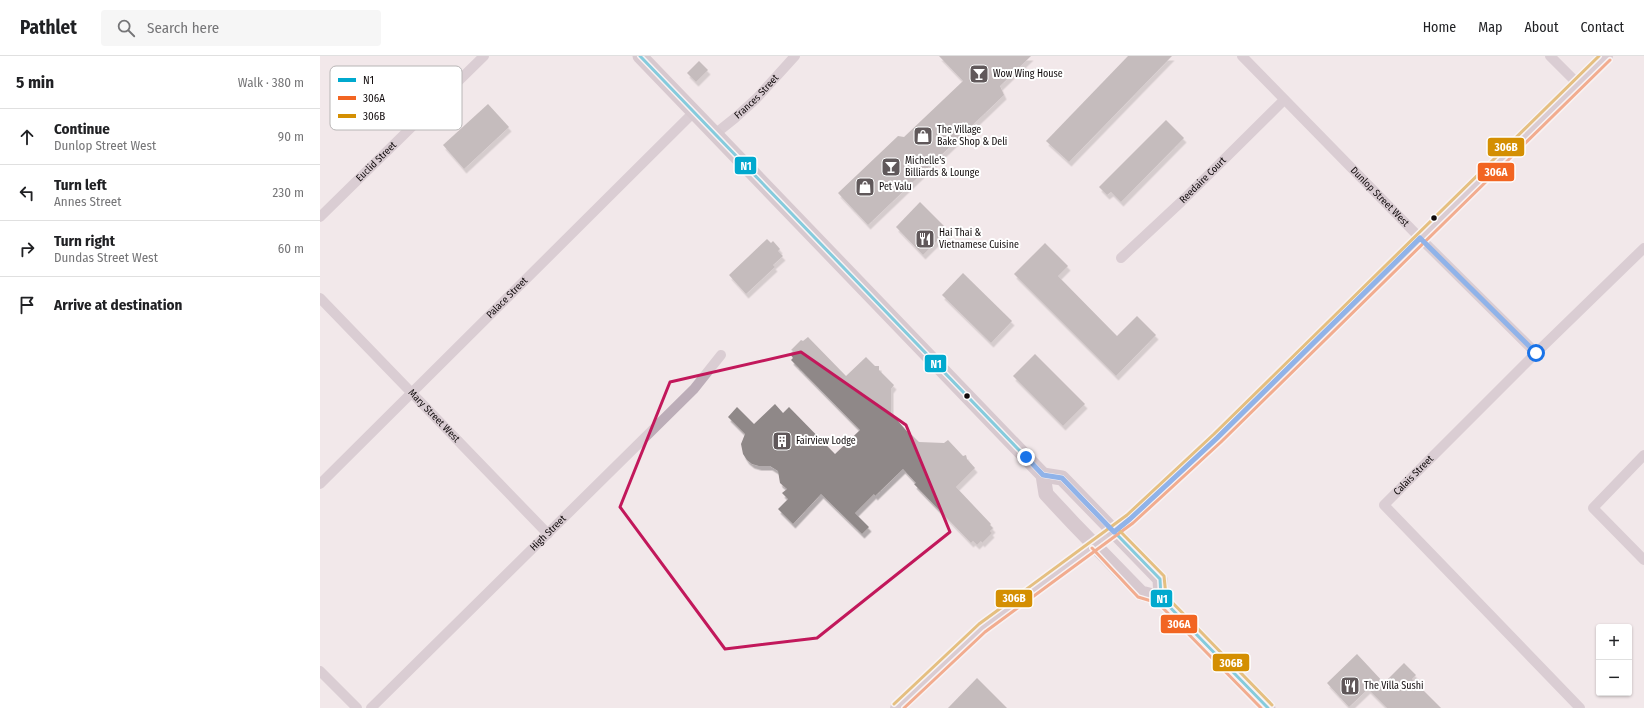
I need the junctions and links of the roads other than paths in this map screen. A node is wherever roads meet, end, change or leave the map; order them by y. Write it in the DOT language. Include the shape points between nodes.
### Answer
graph roads {
  1 [pos="484,56"];
  2 [pos="640,56"];
  3 [pos="795,56"];
  4 [pos="1242,56"];
  5 [pos="1550,56"];
  6 [pos="1606,56"];
  7 [pos="462,78"];
  8 [pos="1578,84"];
  9 [pos="1284,100"];
  10 [pos="694,112"];
  11 [pos="409,130"];
  12 [pos="715,134"];
  13 [pos="320,217"];
  14 [pos="1420,238"];
  15 [pos="1644,248"];
  16 [pos="1121,258"];
  17 [pos="320,298"];
  18 [pos="1536,353"];
  19 [pos="721,356"];
  20 [pos="412,393"];
  21 [pos="1644,456"];
  22 [pos="1043,475"];
  23 [pos="320,484"];
  24 [pos="1114,532"];
  25 [pos="548,534"];
  26 [pos="1096,545"];
  27 [pos="1644,560"];
  28 [pos="1161,598"];
  29 [pos="320,671"];
  30 [pos="357,708"];
  31 [pos="371,708"];
  32 [pos="897,708"];
  33 [pos="1268,708"];
  34 [pos="1580,708"];
  1 -- 7 [label="street, Euclid Street"];
  2 -- 10 [label="main road"];
  3 -- 12 [label="street, Frances Street" via="756,99"];
  4 -- 9 [label="street, Dunlop Street West"];
  5 -- 8 [label="street"];
  6 -- 8 [label="street"];
  8 -- 14 [label="street"];
  9 -- 14 [label="street, Dunlop Street West"];
  9 -- 16 [label="street, Reedaire Court"];
  10 -- 12 [label="main road"];
  10 -- 20 [label="street, Palace Street"];
  11 -- 13 [label="street, Euclid Street"];
  12 -- 22 [label="main road"];
  14 -- 18 [label="street, Dunlop Street West"];
  14 -- 24 [label="street" via="1217,438"];
  15 -- 18 [label="street, Calais Street"];
  17 -- 20 [label="street, Mary Street West"];
  18 -- 34 [label="street, Calais Street" via="1384,505"];
  19 -- 25 [label="street, High Street" via="694,389"];
  20 -- 23 [label="street, Palace Street"];
  20 -- 25 [label="street, Mary Street West"];
  21 -- 27 [label="street" via="1593,508"];
  22 -- 24 [label="main road" via="1062,478"];
  22 -- 26 [label="main road" via="1046,494"];
  24 -- 26 [label="street"];
  24 -- 28 [label="main road" via="1160,579"];
  25 -- 31 [label="street, High Street"];
  26 -- 28 [label="main road" via="1142,593"];
  26 -- 32 [label="street" via="982,628"];
  28 -- 33 [label="main road"];
  29 -- 30 [label="street"];
}
